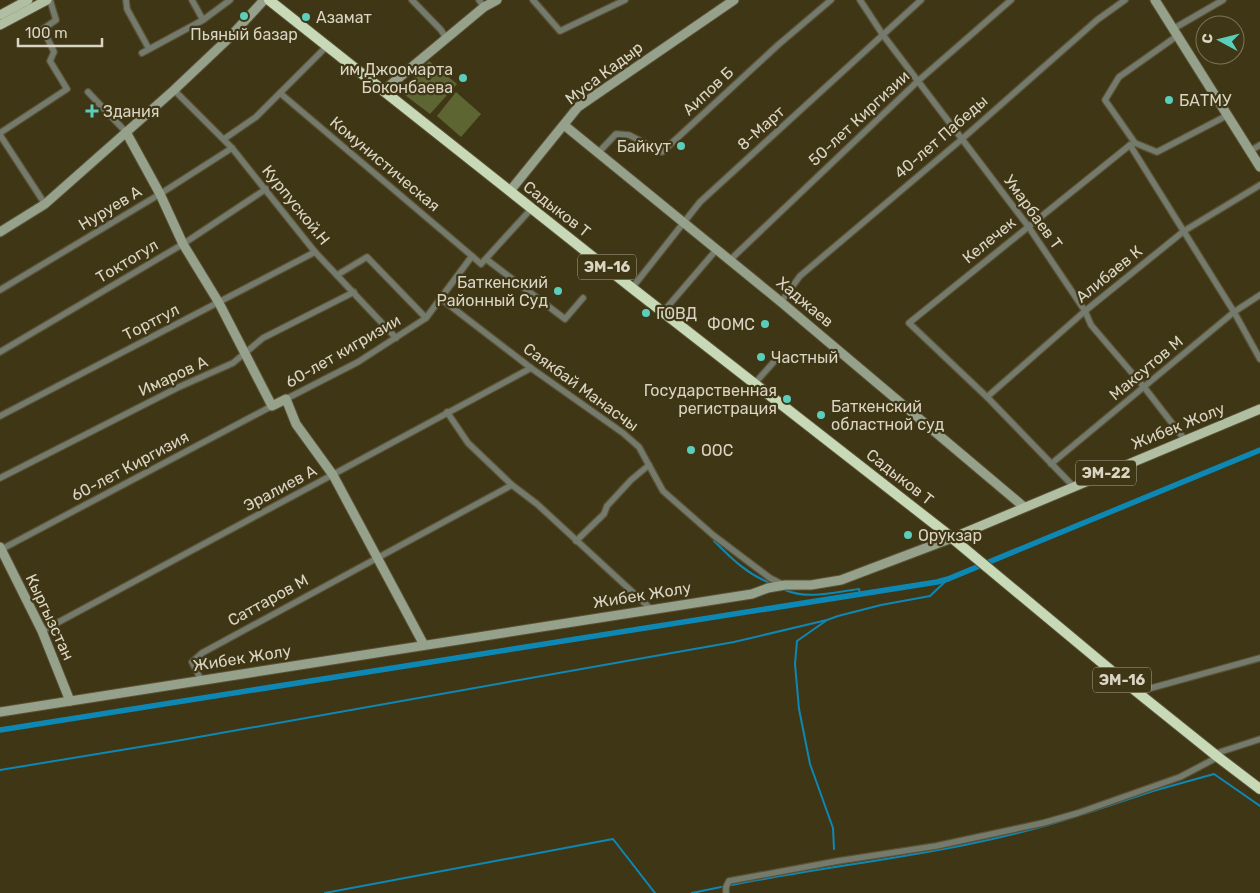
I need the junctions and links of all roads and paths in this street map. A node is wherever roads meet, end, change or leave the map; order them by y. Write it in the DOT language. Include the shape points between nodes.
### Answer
graph roads {
  1 [pos="49,0"];
  2 [pos="126,0"];
  3 [pos="192,0"];
  4 [pos="230,0"];
  5 [pos="264,0"];
  6 [pos="269,0"];
  7 [pos="412,0"];
  8 [pos="497,0"];
  9 [pos="534,0"];
  10 [pos="625,0"];
  11 [pos="734,0"];
  12 [pos="831,0"];
  13 [pos="860,0"];
  14 [pos="921,0"];
  15 [pos="1011,0"];
  16 [pos="1126,0"];
  17 [pos="1155,0"];
  18 [pos="1223,0"];
  19 [pos="31,2"];
  20 [pos="482,4"];
  21 [pos="0,15"];
  22 [pos="203,20"];
  23 [pos="0,25"];
  24 [pos="1175,33"];
  25 [pos="882,35"];
  26 [pos="446,38"];
  27 [pos="326,47"];
  28 [pos="149,49"];
  29 [pos="142,53"];
  30 [pos="918,81"];
  31 [pos="174,90"];
  32 [pos="383,91"];
  33 [pos="88,92"];
  34 [pos="280,94"];
  35 [pos="1228,115"];
  36 [pos="564,125"];
  37 [pos="126,132"];
  38 [pos="0,134"];
  39 [pos="962,139"];
  40 [pos="224,140"];
  41 [pos="1133,144"];
  42 [pos="1260,145"];
  43 [pos="232,148"];
  44 [pos="1250,151"];
  45 [pos="598,153"];
  46 [pos="1260,166"];
  47 [pos="1260,185"];
  48 [pos="266,189"];
  49 [pos="510,191"];
  50 [pos="160,194"];
  51 [pos="46,204"];
  52 [pos="532,208"];
  53 [pos="684,222"];
  54 [pos="1028,226"];
  55 [pos="1184,231"];
  56 [pos="0,232"];
  57 [pos="183,244"];
  58 [pos="716,249"];
  59 [pos="315,252"];
  60 [pos="472,256"];
  61 [pos="486,259"];
  62 [pos="730,260"];
  63 [pos="337,274"];
  64 [pos="632,288"];
  65 [pos="0,290"];
  66 [pos="354,292"];
  67 [pos="1260,295"];
  68 [pos="440,298"];
  69 [pos="583,298"];
  70 [pos="782,302"];
  71 [pos="219,303"];
  72 [pos="1086,311"];
  73 [pos="663,312"];
  74 [pos="1234,312"];
  75 [pos="426,318"];
  76 [pos="396,338"];
  77 [pos="0,352"];
  78 [pos="245,353"];
  79 [pos="780,356"];
  80 [pos="1260,359"];
  81 [pos="531,368"];
  82 [pos="754,383"];
  83 [pos="1144,387"];
  84 [pos="987,398"];
  85 [pos="286,399"];
  86 [pos="272,406"];
  87 [pos="1260,409"];
  88 [pos="447,412"];
  89 [pos="0,416"];
  90 [pos="1185,440"];
  91 [pos="1051,464"];
  92 [pos="649,465"];
  93 [pos="333,475"];
  94 [pos="0,478"];
  95 [pos="512,486"];
  96 [pos="1073,486"];
  97 [pos="1024,507"];
  98 [pos="949,535"];
  99 [pos="576,541"];
  100 [pos="0,549"];
  101 [pos="378,557"];
  102 [pos="785,585"];
  103 [pos="650,609"];
  104 [pos="42,631"];
  105 [pos="424,645"];
  106 [pos="1260,658"];
  107 [pos="201,680"];
  108 [pos="1137,692"];
  109 [pos="70,701"];
  110 [pos="0,712"];
  111 [pos="1260,740"];
  112 [pos="1216,756"];
  113 [pos="1260,789"];
  114 [pos="726,893"];
  1 -- 19 [label="main road"];
  1 -- 38 [label="street" via="56,20 43,29 54,52 50,61 67,89"];
  2 -- 28 [label="street" via="127,9"];
  3 -- 22 [label="street"];
  4 -- 22 [label="street"];
  5 -- 31 [label="street"];
  6 -- 27 [label="highway, Садыков Т / ЭМ-16"];
  7 -- 26 [label="street"];
  8 -- 20 [label="street"];
  9 -- 10 [label="street" via="560,31"];
  11 -- 36 [label="street, Муса Кадыр" via="578,107"];
  12 -- 45 [label="street, Аипов Б" via="662,152 629,135 616,134"];
  13 -- 25 [label="street, Умарбаев Т"];
  14 -- 25 [label="street, 8-Март"];
  15 -- 30 [label="street, 50-лет Киргизии"];
  16 -- 39 [label="street, 40-лет Пабеды" via="1097,20"];
  17 -- 24 [label="street"];
  18 -- 24 [label="street"];
  19 -- 21 [label="main road"];
  19 -- 23 [label="main road"];
  20 -- 26 [label="street"];
  22 -- 28 [label="street"];
  24 -- 35 [label="street"];
  24 -- 41 [label="street" via="1119,77 1105,100"];
  25 -- 30 [label="street, Умарбаев Т"];
  25 -- 53 [label="street, 8-Март" via="700,202"];
  26 -- 32 [label="street"];
  27 -- 32 [label="highway, Садыков Т / ЭМ-16"];
  27 -- 34 [label="street"];
  28 -- 29 [label="street"];
  30 -- 39 [label="street, Умарбаев Т"];
  30 -- 62 [label="street, 50-лет Киргизии"];
  31 -- 37 [label="street"];
  31 -- 40 [label="street, Курпуской.Н"];
  32 -- 49 [label="highway, Садыков Т / ЭМ-16"];
  33 -- 37 [label="street"];
  34 -- 40 [label="street" via="256,117"];
  34 -- 60 [label="street, Комунистическая"];
  35 -- 41 [label="street" via="1157,152"];
  35 -- 44 [label="street"];
  36 -- 45 [label="street, Хаджаев"];
  36 -- 49 [label="street, Муса Кадыр"];
  37 -- 50 [label="street"];
  37 -- 51 [label="street"];
  38 -- 51 [label="street"];
  39 -- 54 [label="street, Умарбаев Т"];
  39 -- 70 [label="street, 40-лет Пабеды" via="800,276"];
  40 -- 43 [label="street, Курпуской.Н"];
  41 -- 54 [label="street, Келечек"];
  41 -- 55 [label="street"];
  42 -- 44 [label="street"];
  43 -- 48 [label="street, Курпуской.Н"];
  43 -- 50 [label="street, Нуруев А"];
  44 -- 46 [label="street"];
  45 -- 53 [label="street, Хаджаев"];
  47 -- 55 [label="street, Алибаев К"];
  48 -- 57 [label="street, Токтогул"];
  48 -- 59 [label="street, Курпуской.Н"];
  49 -- 52 [label="highway, Садыков Т / ЭМ-16"];
  50 -- 57 [label="street"];
  50 -- 65 [label="street, Нуруев А"];
  51 -- 56 [label="street"];
  52 -- 61 [label="street"];
  52 -- 64 [label="highway, Садыков Т / ЭМ-16"];
  53 -- 58 [label="street, Хаджаев"];
  53 -- 64 [label="street, 8-Март"];
  54 -- 72 [label="street, Умарбаев Т"];
  54 -- 84 [label="street, Келечек" via="909,323"];
  55 -- 72 [label="street, Алибаев К"];
  55 -- 74 [label="street"];
  57 -- 71 [label="street"];
  57 -- 77 [label="street, Токтогул"];
  58 -- 62 [label="street, Хаджаев"];
  58 -- 73 [label="street"];
  59 -- 63 [label="street, Курпуской.Н"];
  59 -- 71 [label="street, Тортгул"];
  60 -- 61 [label="street" via="481,264"];
  60 -- 68 [label="street, 60-лет кигризии"];
  61 -- 69 [label="street" via="565,319"];
  62 -- 70 [label="street, Хаджаев"];
  63 -- 66 [label="street, Курпуской.Н"];
  63 -- 75 [label="street" via="367,256"];
  64 -- 73 [label="highway, Садыков Т / ЭМ-16"];
  66 -- 76 [label="street, Курпуской.Н"];
  66 -- 78 [label="street, Имаров А" via="263,338"];
  67 -- 74 [label="street, Максутов М"];
  68 -- 75 [label="street, 60-лет кигризии"];
  68 -- 81 [label="street, Саякбай Манасчы"];
  70 -- 97 [label="street, Хаджаев"];
  71 -- 78 [label="street"];
  71 -- 89 [label="street, Тортгул"];
  72 -- 83 [label="street, Умарбаев Т" via="1091,325"];
  72 -- 84 [label="street, Алибаев К"];
  73 -- 82 [label="highway, Садыков Т / ЭМ-16"];
  74 -- 80 [label="street"];
  74 -- 83 [label="street, Максутов М"];
  75 -- 76 [label="street, 60-лет кигризии"];
  76 -- 85 [label="street, 60-лет кигризии" via="358,362"];
  78 -- 86 [label="street"];
  78 -- 94 [label="street, Имаров А" via="233,363 178,387"];
  79 -- 82 [label="street"];
  81 -- 88 [label="street, Эралиев А"];
  81 -- 92 [label="street, Саякбай Манасчы" via="623,433 639,447"];
  82 -- 98 [label="highway, Садыков Т / ЭМ-16"];
  83 -- 90 [label="street, Умарбаев Т"];
  83 -- 91 [label="street, Максутов М"];
  84 -- 91 [label="street"];
  85 -- 86 [label="street"];
  85 -- 93 [label="street" via="296,424"];
  86 -- 100 [label="street, 60-лет Киргизия"];
  87 -- 90 [label="main road, Жибек Жолу / ЭМ-22"];
  88 -- 93 [label="street, Эралиев А"];
  88 -- 95 [label="street" via="468,443"];
  90 -- 96 [label="main road, Жибек Жолу / ЭМ-22"];
  91 -- 96 [label="street"];
  92 -- 99 [label="street" via="631,480 607,506 604,514"];
  92 -- 102 [label="street, Саякбай Манасчы" via="663,491 713,535 770,578"];
  93 -- 101 [label="street"];
  93 -- 104 [label="street, Эралиев А"];
  95 -- 99 [label="street" via="537,504"];
  95 -- 101 [label="street, Саттаров М"];
  96 -- 97 [label="main road, Жибек Жолу / ЭМ-22"];
  97 -- 98 [label="main road, Жибек Жолу / ЭМ-22"];
  98 -- 102 [label="street, Жибек Жолу" via="841,580"];
  98 -- 108 [label="highway, ЭМ-16"];
  99 -- 103 [label="street"];
  100 -- 104 [label="street, Кыргызстан"];
  101 -- 105 [label="street"];
  101 -- 107 [label="street, Саттаров М" via="202,653 192,662"];
  102 -- 103 [label="street, Жибек Жолу" via="752,594"];
  103 -- 105 [label="street, Жибек Жолу"];
  104 -- 109 [label="street, Кыргызстан"];
  105 -- 107 [label="street, Жибек Жолу"];
  106 -- 108 [label="street"];
  107 -- 109 [label="street, Жибек Жолу"];
  108 -- 112 [label="highway, ЭМ-16"];
  109 -- 110 [label="street, Жибек Жолу"];
  111 -- 112 [label="street"];
  112 -- 113 [label="highway, ЭМ-16"];
  112 -- 114 [label="street" via="1180,777 1043,823 936,846 729,882"];
}
